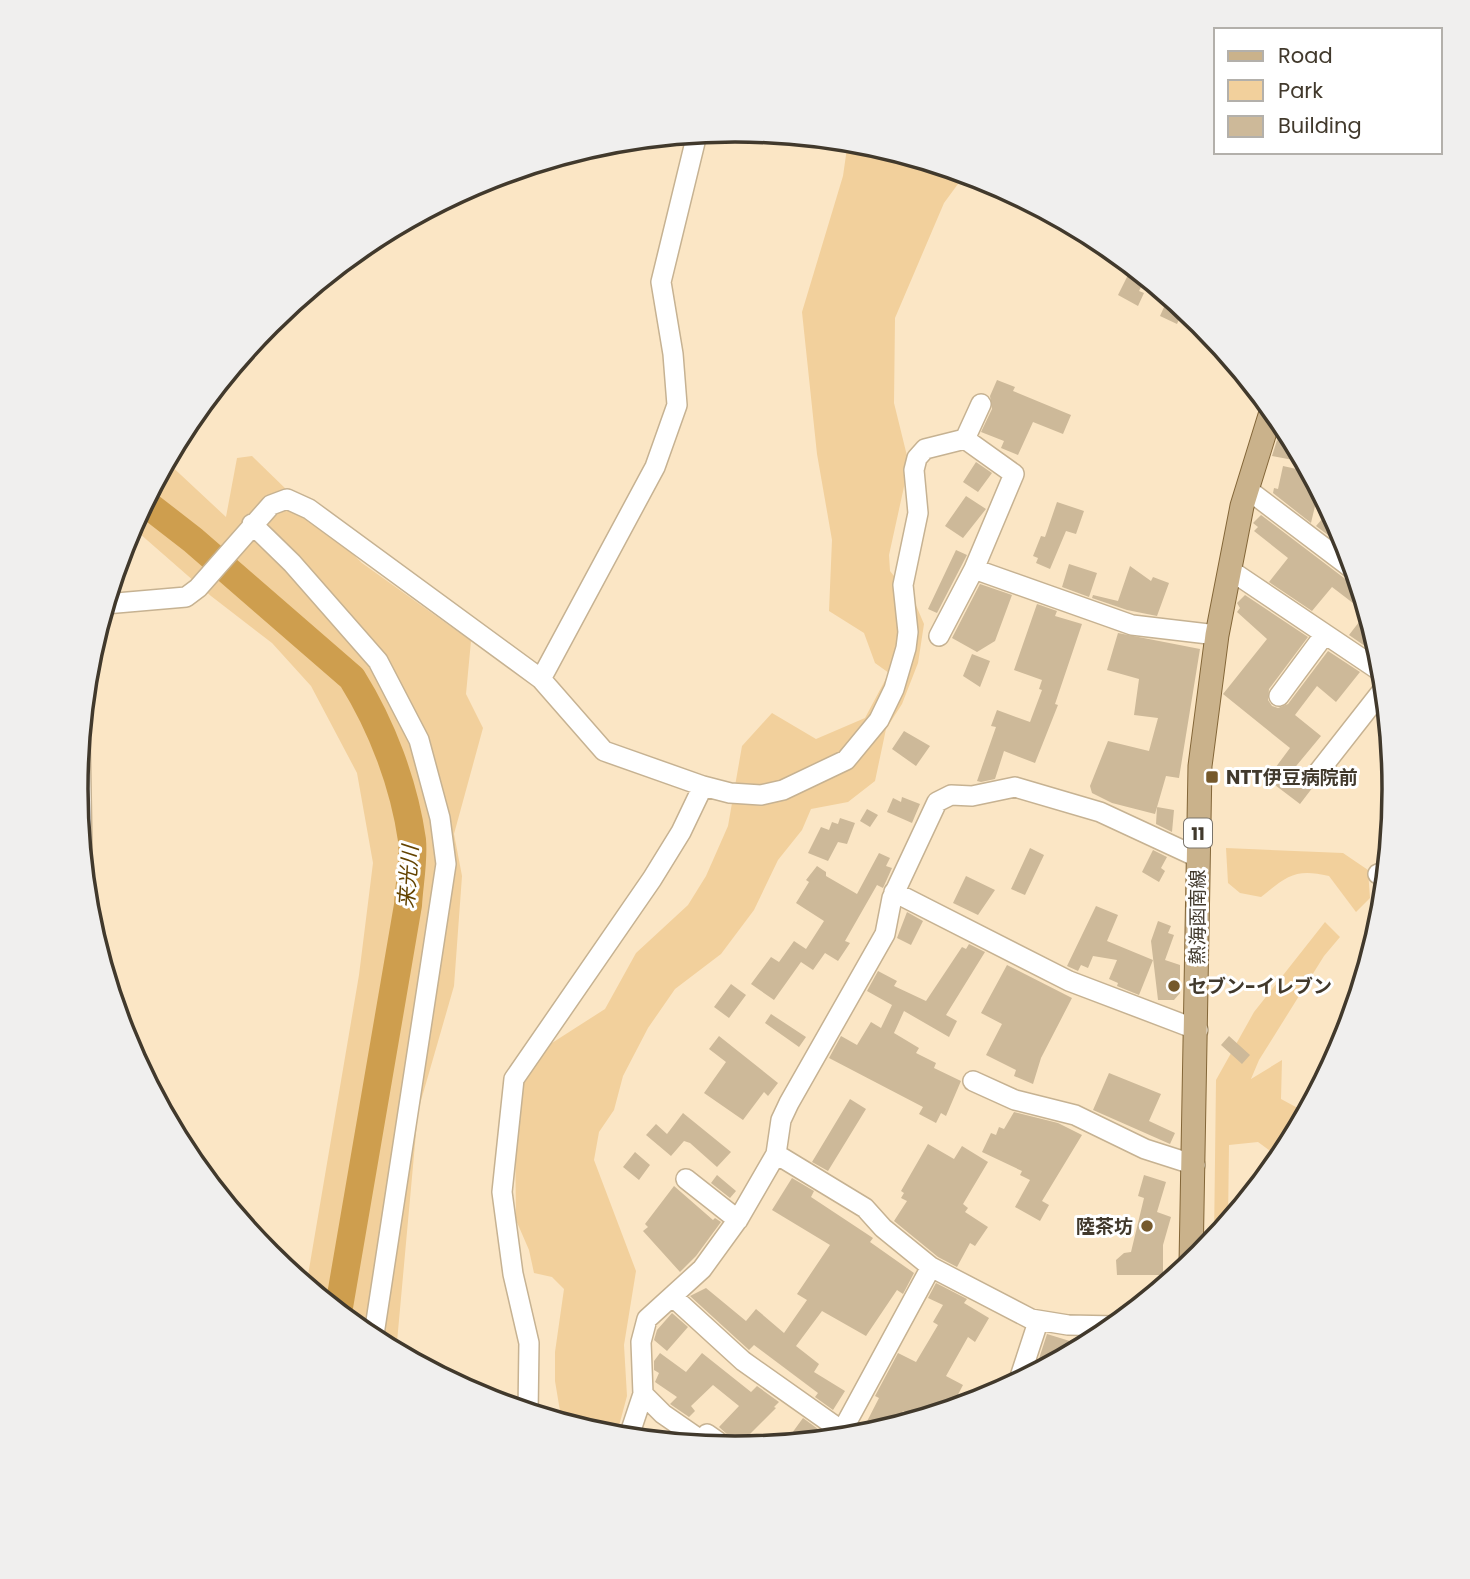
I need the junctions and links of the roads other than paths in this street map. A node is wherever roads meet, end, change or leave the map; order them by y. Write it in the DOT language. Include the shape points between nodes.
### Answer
graph roads {
  1 [pos="695,143"];
  2 [pos="981,404"];
  3 [pos="1268,422"];
  4 [pos="965,439"];
  5 [pos="1247,489"];
  6 [pos="249,528"];
  7 [pos="1340,559"];
  8 [pos="974,569"];
  9 [pos="1230,570"];
  10 [pos="116,603"];
  11 [pos="1325,634"];
  12 [pos="1217,635"];
  13 [pos="939,636"];
  14 [pos="1370,664"];
  15 [pos="541,679"];
  16 [pos="1279,696"];
  17 [pos="1376,699"];
  18 [pos="1316,775"];
  19 [pos="703,786"];
  20 [pos="1197,857"];
  21 [pos="894,892"];
  22 [pos="1198,1030"];
  23 [pos="973,1081"];
  24 [pos="776,1154"];
  25 [pos="1195,1165"];
  26 [pos="686,1179"];
  27 [pos="738,1220"];
  28 [pos="1192,1248"];
  29 [pos="931,1267"];
  30 [pos="673,1297"];
  31 [pos="1038,1322"];
  32 [pos="1099,1325"];
  33 [pos="375,1328"];
  34 [pos="1023,1369"];
  35 [pos="643,1394"];
  36 [pos="528,1403"];
  37 [pos="847,1427"];
  38 [pos="632,1428"];
  39 [pos="835,1429"];
  40 [pos="694,1436"];
  1 -- 15 [label="street" via="661,282 677,405 655,467"];
  2 -- 4 [label="street"];
  3 -- 5 [label="main road, 熱海函南線 / 11"];
  4 -- 8 [label="street" via="1014,474"];
  4 -- 19 [label="street" via="925,449 917,458 918,513 903,585 907,640 894,689 879,720 846,760 783,790 761,795"];
  5 -- 7 [label="street"];
  5 -- 9 [label="main road, 熱海函南線 / 11"];
  6 -- 10 [label="street" via="186,597"];
  6 -- 15 [label="street" via="271,505 286,499 309,509"];
  6 -- 33 [label="street" via="292,563 378,661 419,740 440,818 446,864"];
  8 -- 12 [label="street" via="1132,625"];
  8 -- 13 [label="street"];
  9 -- 11 [label="street"];
  9 -- 12 [label="main road, 熱海函南線 / 11"];
  11 -- 14 [label="street"];
  11 -- 16 [label="street"];
  12 -- 20 [label="main road, 熱海函南線 / 11" via="1200,766"];
  15 -- 19 [label="street" via="604,751"];
  17 -- 18 [label="street"];
  19 -- 36 [label="street" via="652,879 514,1079 502,1192 528,1343"];
  20 -- 21 [label="street" via="1100,812 1015,787 1001,788 937,802"];
  20 -- 22 [label="main road, 熱海函南線 / 11"];
  21 -- 22 [label="street" via="1069,981"];
  21 -- 24 [label="street" via="885,934 781,1120"];
  22 -- 25 [label="main road, 熱海函南線 / 11"];
  23 -- 25 [label="street" via="1015,1100 1074,1115 1145,1149"];
  24 -- 27 [label="street"];
  24 -- 29 [label="street" via="865,1208"];
  25 -- 28 [label="main road, 熱海函南線 / 11"];
  26 -- 27 [label="street"];
  27 -- 30 [label="street" via="702,1269"];
  29 -- 31 [label="street"];
  29 -- 37 [label="street"];
  30 -- 35 [label="street" via="642,1328"];
  30 -- 39 [label="street" via="743,1361"];
  31 -- 32 [label="street"];
  31 -- 34 [label="street"];
  35 -- 38 [label="street"];
  35 -- 40 [label="street"];
}
